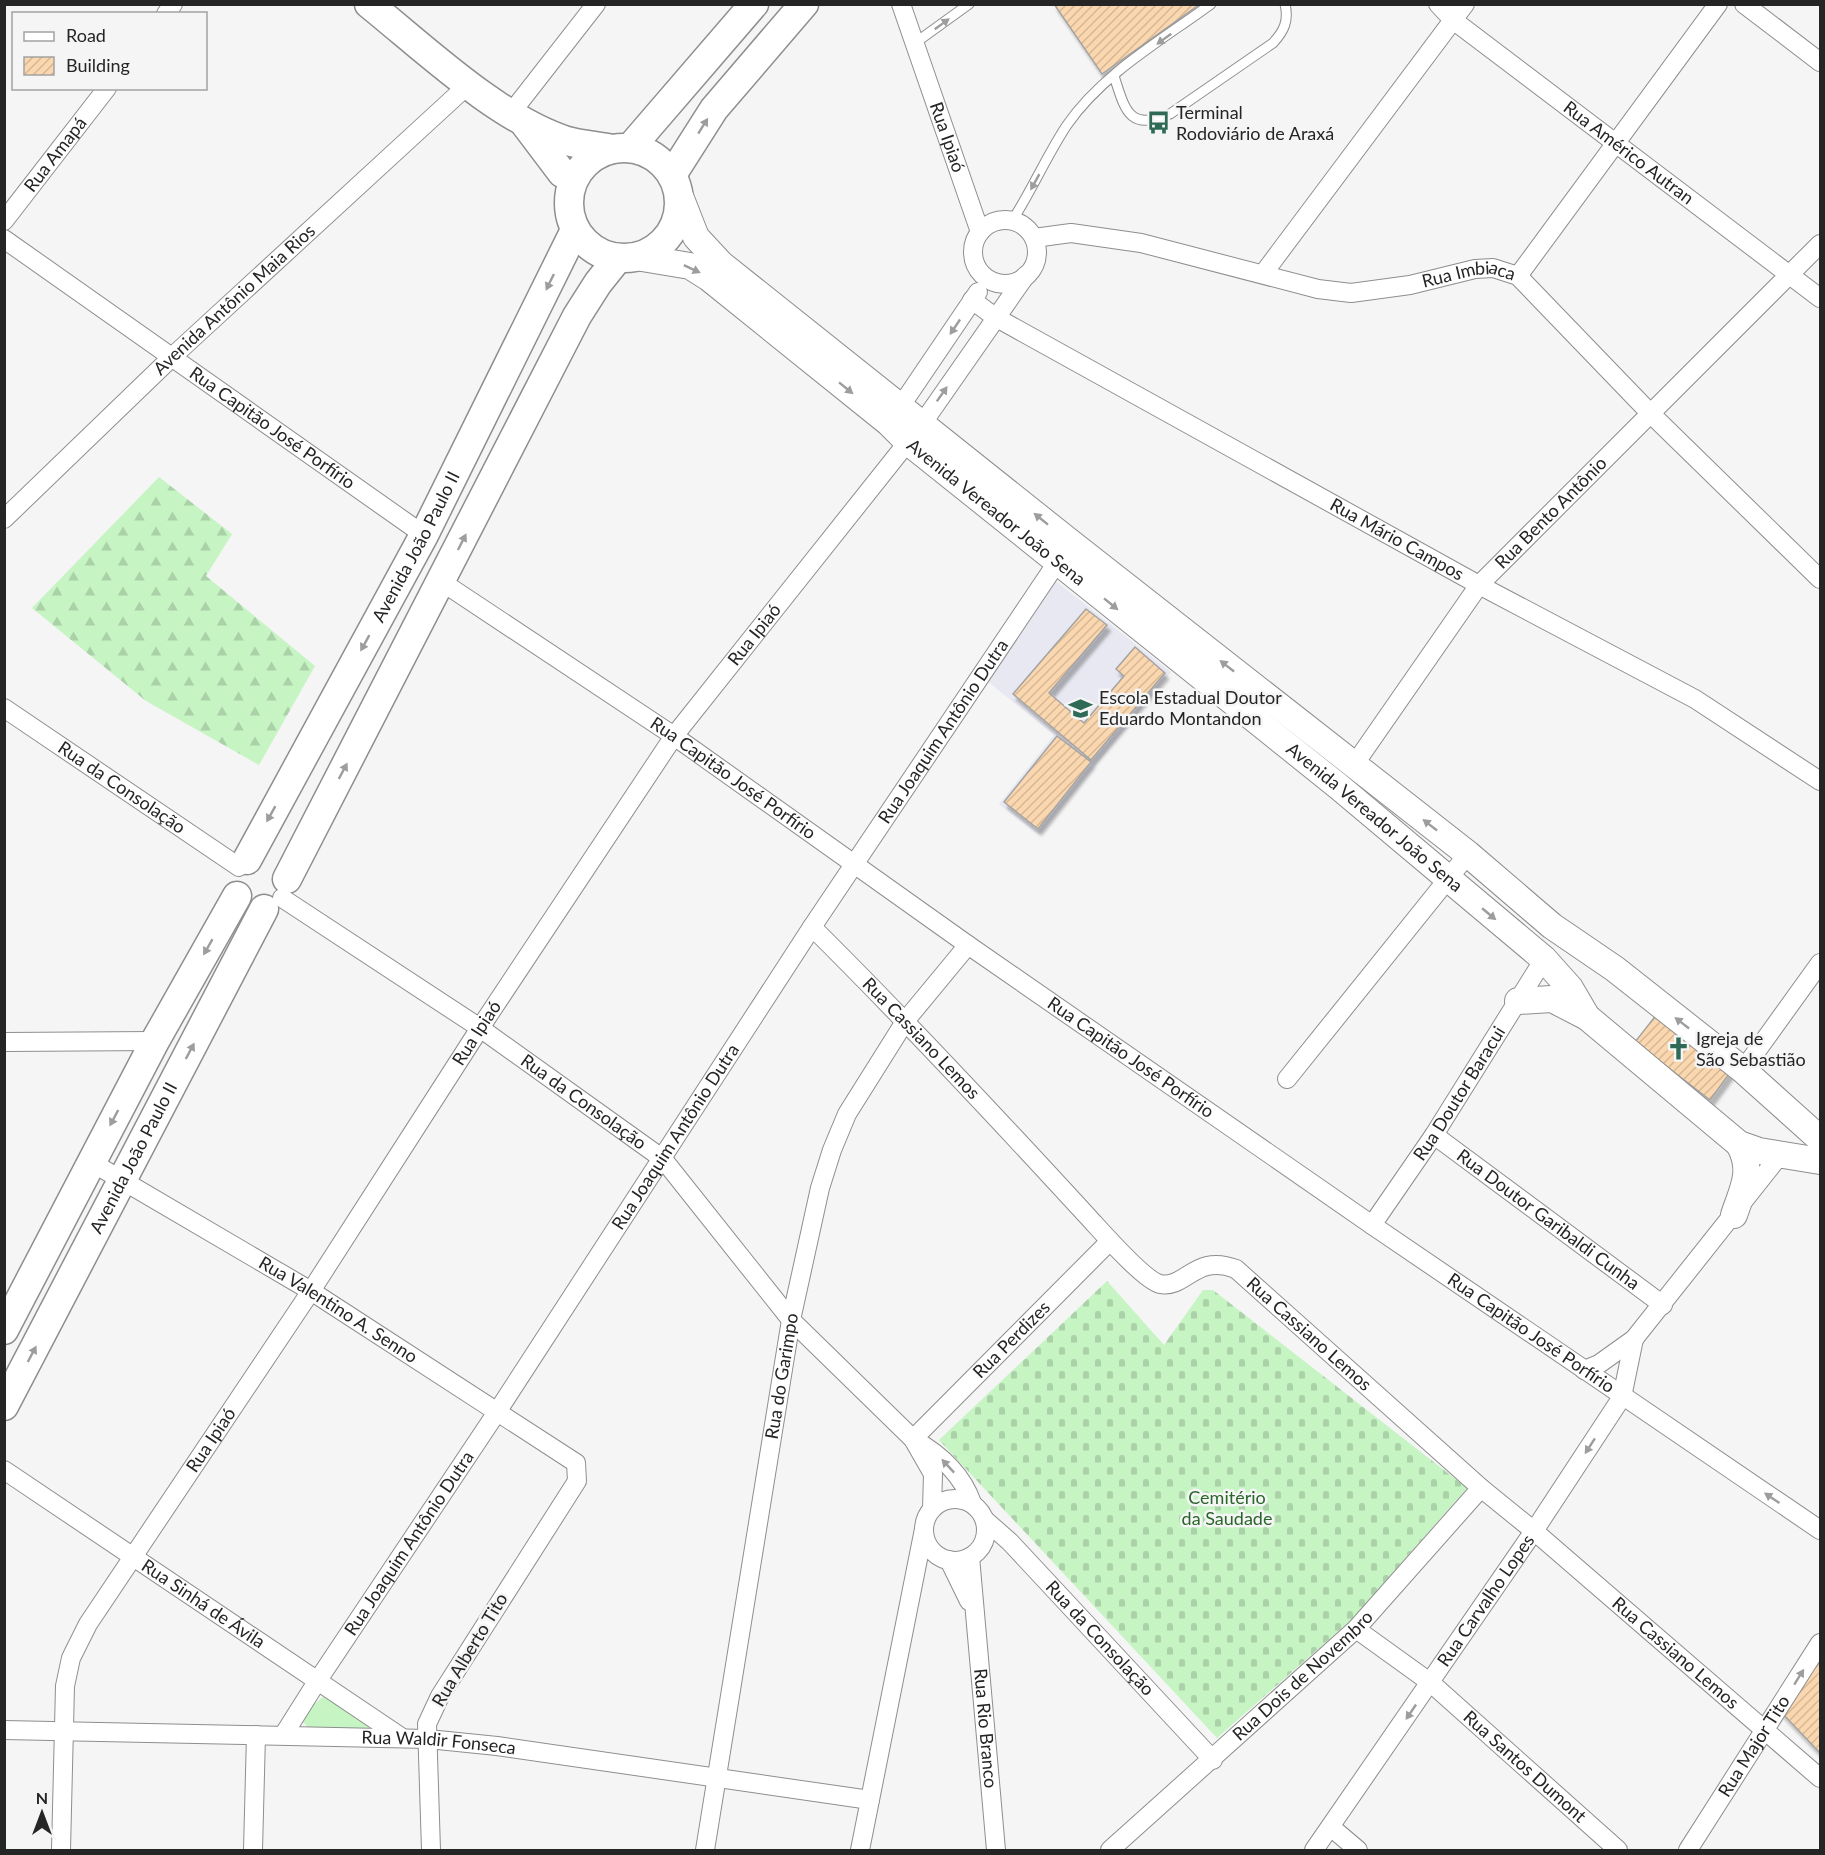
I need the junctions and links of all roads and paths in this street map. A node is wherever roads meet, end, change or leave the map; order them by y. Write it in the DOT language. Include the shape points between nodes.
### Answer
graph roads {
  1 [pos="369,4"];
  2 [pos="596,4"];
  3 [pos="754,4"];
  4 [pos="804,4"];
  5 [pos="901,4"];
  6 [pos="969,4"];
  7 [pos="1211,4"];
  8 [pos="1285,4"];
  9 [pos="1438,4"];
  10 [pos="1465,4"];
  11 [pos="1718,4"];
  12 [pos="1744,4"];
  13 [pos="1453,20"];
  14 [pos="915,43"];
  15 [pos="703,61"];
  16 [pos="1821,62"];
  17 [pos="1114,76"];
  18 [pos="469,84"];
  19 [pos="735,85"];
  20 [pos="105,90"];
  21 [pos="517,118"];
  22 [pos="1616,146"];
  23 [pos="621,148"];
  24 [pos="573,179"];
  25 [pos="675,183"];
  26 [pos="4,221"];
  27 [pos="1012,221"];
  28 [pos="575,230"];
  29 [pos="980,232"];
  30 [pos="1034,238"];
  31 [pos="4,239"];
  32 [pos="1821,244"];
  33 [pos="627,258"];
  34 [pos="1263,274"];
  35 [pos="1026,276"];
  36 [pos="1518,276"];
  37 [pos="1791,276"];
  38 [pos="987,278"];
  39 [pos="1821,298"];
  40 [pos="972,300"];
  41 [pos="995,317"];
  42 [pos="525,333"];
  43 [pos="557,353"];
  44 [pos="172,357"];
  45 [pos="1650,413"];
  46 [pos="895,415"];
  47 [pos="914,432"];
  48 [pos="4,519"];
  49 [pos="424,535"];
  50 [pos="1064,552"];
  51 [pos="1821,579"];
  52 [pos="442,582"];
  53 [pos="1479,585"];
  54 [pos="4,708"];
  55 [pos="674,735"];
  56 [pos="1354,765"];
  57 [pos="1821,781"];
  58 [pos="1468,854"];
  59 [pos="243,863"];
  60 [pos="854,865"];
  61 [pos="1448,879"];
  62 [pos="278,895"];
  63 [pos="237,896"];
  64 [pos="812,927"];
  65 [pos="968,945"];
  66 [pos="1544,960"];
  67 [pos="1821,963"];
  68 [pos="1615,969"];
  69 [pos="1570,988"];
  70 [pos="1518,1001"];
  71 [pos="1587,1017"];
  72 [pos="906,1020"];
  73 [pos="480,1028"];
  74 [pos="155,1041"];
  75 [pos="4,1042"];
  76 [pos="1743,1070"];
  77 [pos="1287,1079"];
  78 [pos="1792,1113"];
  79 [pos="1434,1135"];
  80 [pos="1821,1139"];
  81 [pos="1740,1144"];
  82 [pos="1780,1155"];
  83 [pos="663,1159"];
  84 [pos="1821,1161"];
  85 [pos="91,1162"];
  86 [pos="123,1181"];
  87 [pos="1734,1215"];
  88 [pos="1372,1225"];
  89 [pos="1110,1241"];
  90 [pos="311,1291"];
  91 [pos="1663,1305"];
  92 [pos="791,1320"];
  93 [pos="4,1330"];
  94 [pos="1634,1339"];
  95 [pos="1584,1370"];
  96 [pos="1622,1397"];
  97 [pos="4,1406"];
  98 [pos="497,1412"];
  99 [pos="913,1439"];
  100 [pos="578,1469"];
  101 [pos="4,1470"];
  102 [pos="1481,1488"];
  103 [pos="972,1503"];
  104 [pos="932,1509"];
  105 [pos="985,1520"];
  106 [pos="924,1528"];
  107 [pos="1821,1530"];
  108 [pos="1534,1531"];
  109 [pos="135,1557"];
  110 [pos="970,1557"];
  111 [pos="945,1559"];
  112 [pos="910,1593"];
  113 [pos="973,1608"];
  114 [pos="1356,1629"];
  115 [pos="1821,1643"];
  116 [pos="318,1680"];
  117 [pos="1431,1683"];
  118 [pos="1766,1729"];
  119 [pos="4,1730"];
  120 [pos="62,1731"];
  121 [pos="284,1734"];
  122 [pos="256,1735"];
  123 [pos="401,1738"];
  124 [pos="428,1739"];
  125 [pos="1213,1760"];
  126 [pos="717,1778"];
  127 [pos="1821,1778"];
  128 [pos="870,1800"];
  129 [pos="1332,1828"];
  130 [pos="60,1851"];
  131 [pos="253,1851"];
  132 [pos="431,1851"];
  133 [pos="705,1851"];
  134 [pos="860,1851"];
  135 [pos="996,1851"];
  136 [pos="1110,1851"];
  137 [pos="1314,1851"];
  138 [pos="1358,1851"];
  139 [pos="1618,1851"];
  140 [pos="1688,1851"];
  1 -- 18 [label="main road"];
  2 -- 21 [label="street"];
  3 -- 15 [label="main road"];
  4 -- 19 [label="main road"];
  5 -- 14 [label="street, Rua Ipiaó"];
  14 -- 6 [label="lane, one-way"];
  7 -- 17 [label="lane, one-way"];
  8 -- 17 [label="lane" via="1284,31 1273,43 1156,120 1143,122 1133,118 1125,109"];
  9 -- 13 [label="street, Rua Américo Autran"];
  10 -- 13 [label="street"];
  11 -- 22 [label="street"];
  12 -- 16 [label="street"];
  13 -- 22 [label="street, Rua Américo Autran"];
  13 -- 34 [label="street"];
  14 -- 29 [label="street, Rua Ipiaó"];
  15 -- 19 [label="main road" via="726,64 732,70"];
  15 -- 23 [label="main road" via="666,109"];
  17 -- 27 [label="lane, one-way" via="1067,125"];
  18 -- 21 [label="main road"];
  18 -- 44 [label="street, Avenida Antônio Maia Rios"];
  25 -- 19 [label="main road, one-way" via="714,109"];
  20 -- 26 [label="street, Rua Amapá"];
  21 -- 23 [label="main road" via="567,141"];
  21 -- 24 [label="main road" via="562,174"];
  22 -- 36 [label="street"];
  22 -- 37 [label="street, Rua Américo Autran"];
  23 -- 24 [label="main road" via="596,155"];
  23 -- 25 [label="main road" via="647,152 661,162"];
  24 -- 28 [label="main road" via="569,205"];
  25 -- 33 [label="main road" via="680,206 671,233 649,252"];
  25 -- 46 [label="main road, Avenida Vereador João Sena" via="696,237 721,264"];
  27 -- 29 [label="street" via="994,222"];
  27 -- 30 [label="street" via="1029,230"];
  28 -- 33 [label="main road" via="601,254"];
  28 -- 42 [label="main road, Avenida João Paulo II, one-way"];
  29 -- 38 [label="street, Rua Ipiaó" via="973,251"];
  30 -- 34 [label="street, Rua Imbiaca" via="1071,232 1141,243"];
  30 -- 35 [label="street, Rua Ipiaó" via="1036,258"];
  31 -- 44 [label="street, Rua Capitão José Porfírio"];
  32 -- 37 [label="street, Rua Bento Antônio"];
  33 -- 43 [label="main road, Avenida João Paulo II" via="598,283"];
  33 -- 46 [label="main road, Avenida Vereador João Sena, one-way" via="690,266"];
  34 -- 36 [label="street, Rua Imbiaca" via="1318,289 1351,293 1410,285 1475,269 1493,268"];
  35 -- 38 [label="street" via="1007,283"];
  35 -- 41 [label="street, Rua Ipiaó"];
  36 -- 45 [label="street, Rua Imbiaca"];
  37 -- 39 [label="street, Rua Américo Autran"];
  37 -- 45 [label="street, Rua Bento Antônio"];
  38 -- 40 [label="street"];
  40 -- 41 [label="street, Rua Mário Campos"];
  40 -- 46 [label="street, one-way"];
  47 -- 41 [label="street, Rua Ipiaó, one-way"];
  41 -- 53 [label="street, Rua Mário Campos"];
  42 -- 43 [label="main road"];
  42 -- 49 [label="main road, Avenida João Paulo II"];
  52 -- 43 [label="main road, Avenida João Paulo II, one-way"];
  44 -- 48 [label="street, Avenida Antônio Maia Rios"];
  44 -- 49 [label="street, Rua Capitão José Porfírio"];
  45 -- 51 [label="street, Rua Imbiaca"];
  45 -- 53 [label="street, Rua Bento Antônio"];
  46 -- 47 [label="main road, Avenida Vereador João Sena"];
  47 -- 50 [label="main road, Avenida Vereador João Sena"];
  47 -- 55 [label="street, Rua Ipiaó"];
  49 -- 59 [label="main road, Avenida João Paulo II, one-way"];
  56 -- 50 [label="main road, Avenida Vereador João Sena, one-way"];
  50 -- 60 [label="street, Rua Joaquim Antônio Dutra"];
  50 -- 61 [label="main road, Avenida Vereador João Sena, one-way"];
  52 -- 55 [label="street, Rua Capitão José Porfírio"];
  62 -- 52 [label="main road, Avenida João Paulo II, one-way"];
  53 -- 56 [label="street, Rua Bento Antônio"];
  53 -- 57 [label="street, Rua Mário Campos" via="1695,699"];
  54 -- 59 [label="street, Rua da Consolação"];
  55 -- 60 [label="street, Rua Capitão José Porfírio"];
  55 -- 73 [label="street, Rua Ipiaó"];
  58 -- 56 [label="main road, Avenida Vereador João Sena, one-way"];
  58 -- 61 [label="street"];
  58 -- 68 [label="main road, Avenida Vereador João Sena" via="1552,926"];
  59 -- 62 [label="main road" via="267,857 283,869"];
  59 -- 63 [label="main road" via="234,886"];
  60 -- 64 [label="street, Rua Joaquim Antônio Dutra"];
  60 -- 65 [label="street, Rua Capitão José Porfírio"];
  61 -- 66 [label="main road, Avenida Vereador João Sena, one-way"];
  61 -- 77 [label="street"];
  62 -- 63 [label="main road" via="254,908"];
  62 -- 73 [label="street, Rua da Consolação"];
  86 -- 62 [label="main road, Avenida João Paulo II, one-way"];
  63 -- 74 [label="main road, Avenida João Paulo II, one-way"];
  64 -- 72 [label="street, Rua Cassiano Lemos"];
  64 -- 83 [label="street, Rua Joaquim Antônio Dutra"];
  65 -- 72 [label="street, Rua do Garimpo"];
  65 -- 88 [label="street, Rua Capitão José Porfírio"];
  66 -- 69 [label="main road, Avenida Vereador João Sena"];
  66 -- 70 [label="street, Rua Doutor Baracui"];
  67 -- 76 [label="street"];
  68 -- 69 [label="main road" via="1583,968"];
  76 -- 68 [label="main road, Avenida Vereador João Sena, one-way"];
  69 -- 71 [label="main road, Avenida Vereador João Sena"];
  70 -- 71 [label="main road" via="1552,999"];
  70 -- 79 [label="street, Rua Doutor Baracui"];
  71 -- 81 [label="main road, Avenida Vereador João Sena"];
  72 -- 89 [label="street, Rua Cassiano Lemos"];
  72 -- 92 [label="street, Rua do Garimpo" via="848,1114 832,1150"];
  73 -- 83 [label="street, Rua da Consolação"];
  73 -- 90 [label="street, Rua Ipiaó"];
  74 -- 75 [label="street"];
  74 -- 85 [label="main road, Avenida João Paulo II, one-way"];
  76 -- 78 [label="main road, Avenida Vereador João Sena"];
  78 -- 80 [label="main road, Avenida Vereador João Sena"];
  78 -- 82 [label="main road" via="1793,1128"];
  79 -- 88 [label="street, Rua Doutor Baracui"];
  79 -- 91 [label="street, Rua Doutor Garibaldi Cunha"];
  81 -- 82 [label="main road, Avenida Vereador João Sena"];
  81 -- 87 [label="main road" via="1747,1158 1748,1173"];
  82 -- 84 [label="main road, Avenida Vereador João Sena"];
  82 -- 87 [label="street, Rua Carvalho Lopes"];
  83 -- 92 [label="street, Rua da Consolação"];
  83 -- 98 [label="street, Rua Joaquim Antônio Dutra"];
  85 -- 86 [label="street, Rua Valentino A. Senno"];
  85 -- 93 [label="main road, Avenida João Paulo II"];
  86 -- 90 [label="street, Rua Valentino A. Senno"];
  97 -- 86 [label="main road, Avenida João Paulo II, one-way"];
  87 -- 91 [label="street, Rua Carvalho Lopes"];
  88 -- 95 [label="street, Rua Capitão José Porfírio"];
  89 -- 99 [label="street, Rua Perdizes"];
  89 -- 102 [label="street, Rua Cassiano Lemos" via="1159,1284 1171,1283 1209,1264 1221,1263 1236,1269"];
  90 -- 98 [label="street, Rua Valentino A. Senno"];
  90 -- 109 [label="street, Rua Ipiaó"];
  91 -- 94 [label="street, Rua Carvalho Lopes"];
  92 -- 99 [label="street, Rua da Consolação"];
  92 -- 126 [label="street, Rua do Garimpo"];
  94 -- 95 [label="street, Rua Carvalho Lopes"];
  94 -- 96 [label="street, Rua Carvalho Lopes"];
  95 -- 96 [label="street, Rua Capitão José Porfírio"];
  107 -- 96 [label="street, Rua Capitão José Porfírio, one-way"];
  96 -- 108 [label="street, Rua Carvalho Lopes, one-way"];
  98 -- 100 [label="street, Rua Valentino A. Senno" via="572,1458"];
  98 -- 116 [label="street, Rua Joaquim Antônio Dutra"];
  103 -- 99 [label="street, Rua da Consolação, one-way" via="965,1484 934,1450"];
  99 -- 104 [label="street, Rua da Consolação" via="933,1474"];
  100 -- 124 [label="street, Rua Alberto Tito" via="577,1481 440,1696 427,1724"];
  101 -- 109 [label="street, Rua Sinhá de Ávila"];
  102 -- 108 [label="street, Rua Cassiano Lemos"];
  102 -- 114 [label="street, Rua Dois de Novembro"];
  103 -- 104 [label="street" via="951,1499"];
  103 -- 105 [label="street"];
  104 -- 106 [label="street"];
  105 -- 110 [label="street" via="984,1541"];
  105 -- 125 [label="street, Rua da Consolação"];
  106 -- 111 [label="street" via="928,1545"];
  106 -- 112 [label="street"];
  108 -- 117 [label="street, Rua Carvalho Lopes"];
  108 -- 118 [label="street, Rua Cassiano Lemos"];
  109 -- 116 [label="street, Rua Sinhá de Ávila"];
  109 -- 120 [label="street, Rua Ipiaó" via="88,1624 71,1658"];
  110 -- 111 [label="street"];
  110 -- 113 [label="street, Rua Rio Branco"];
  111 -- 112 [label="street"];
  111 -- 113 [label="street, Rua Rio Branco"];
  112 -- 128 [label="street"];
  113 -- 135 [label="street, Rua Rio Branco"];
  114 -- 117 [label="street, Rua Santos Dumont"];
  114 -- 125 [label="street, Rua Dois de Novembro"];
  118 -- 115 [label="street, Rua Major Tito, one-way"];
  116 -- 121 [label="street, Rua Joaquim Antônio Dutra"];
  116 -- 123 [label="street, Rua Sinhá de Ávila"];
  117 -- 129 [label="street, Rua Carvalho Lopes, one-way"];
  117 -- 139 [label="street, Rua Santos Dumont"];
  118 -- 127 [label="street, Rua Cassiano Lemos"];
  118 -- 140 [label="street, Rua Major Tito"];
  119 -- 120 [label="street, Rua Waldir Fonseca"];
  120 -- 122 [label="street, Rua Waldir Fonseca"];
  120 -- 130 [label="street, Rua Ipiaó"];
  121 -- 122 [label="street, Rua Waldir Fonseca"];
  121 -- 123 [label="street, Rua Waldir Fonseca"];
  122 -- 131 [label="street"];
  123 -- 124 [label="street, Rua Waldir Fonseca"];
  124 -- 126 [label="street, Rua Waldir Fonseca"];
  124 -- 132 [label="street, Rua Alberto Tito"];
  125 -- 136 [label="street, Rua Dois de Novembro"];
  126 -- 128 [label="street, Rua Waldir Fonseca"];
  126 -- 133 [label="street, Rua do Garimpo"];
  128 -- 134 [label="street"];
  129 -- 137 [label="street, Rua Carvalho Lopes"];
  129 -- 138 [label="street"];
}
